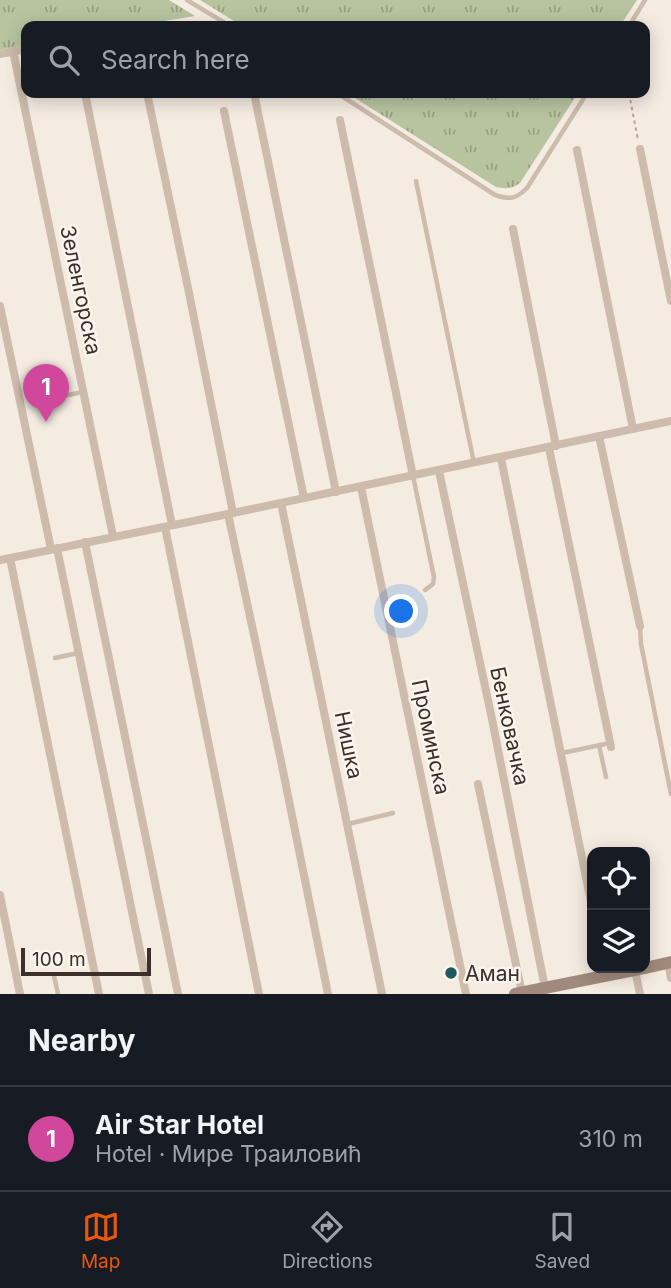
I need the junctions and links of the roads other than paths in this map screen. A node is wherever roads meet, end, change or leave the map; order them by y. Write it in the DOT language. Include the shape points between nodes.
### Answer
graph roads {
  1 [pos="187,0"];
  2 [pos="645,0"];
  3 [pos="222,21"];
  4 [pos="632,21"];
  5 [pos="21,50"];
  6 [pos="13,51"];
  7 [pos="0,54"];
  8 [pos="21,89"];
  9 [pos="23,98"];
  10 [pos="86,98"];
  11 [pos="147,98"];
  12 [pos="255,98"];
  13 [pos="345,98"];
  14 [pos="584,98"];
  15 [pos="224,111"];
  16 [pos="340,120"];
  17 [pos="640,149"];
  18 [pos="577,150"];
  19 [pos="416,181"];
  20 [pos="513,229"];
  21 [pos="671,301"];
  22 [pos="0,306"];
  23 [pos="84,391"];
  24 [pos="53,398"];
  25 [pos="671,421"];
  26 [pos="633,429"];
  27 [pos="599,436"];
  28 [pos="552,447"];
  29 [pos="501,458"];
  30 [pos="475,463"];
  31 [pos="439,471"];
  32 [pos="414,476"];
  33 [pos="361,486"];
  34 [pos="336,492"];
  35 [pos="304,498"];
  36 [pos="281,503"];
  37 [pos="231,514"];
  38 [pos="169,526"];
  39 [pos="113,537"];
  40 [pos="85,542"];
  41 [pos="54,548"];
  42 [pos="10,558"];
  43 [pos="0,560"];
  44 [pos="425,590"];
  45 [pos="640,626"];
  46 [pos="78,653"];
  47 [pos="55,658"];
  48 [pos="599,745"];
  49 [pos="610,745"];
  50 [pos="561,753"];
  51 [pos="606,777"];
  52 [pos="478,783"];
  53 [pos="671,794"];
  54 [pos="393,813"];
  55 [pos="348,824"];
  56 [pos="587,882"];
  57 [pos="0,895"];
  58 [pos="669,962"];
  59 [pos="650,966"];
  60 [pos="601,973"];
  61 [pos="634,973"];
  62 [pos="54,976"];
  63 [pos="671,978"];
  64 [pos="545,988"];
  65 [pos="518,993"];
  66 [pos="20,994"];
  67 [pos="58,994"];
  68 [pos="99,994"];
  69 [pos="149,994"];
  70 [pos="178,994"];
  71 [pos="259,994"];
  72 [pos="328,994"];
  73 [pos="382,994"];
  74 [pos="466,994"];
  75 [pos="640,994"];
  1 -- 3 [label="lane"];
  2 -- 4 [label="lane"];
  5 -- 6 [label="street"];
  6 -- 7 [label="street"];
  6 -- 8 [label="street, Зеленгорска"];
  9 -- 23 [label="street, Зеленгорска"];
  10 -- 38 [label="street"];
  11 -- 37 [label="street"];
  12 -- 34 [label="street"];
  13 -- 14 [label="lane" via="495,195 512,198 527,188"];
  15 -- 35 [label="street"];
  16 -- 32 [label="street"];
  17 -- 21 [label="street"];
  18 -- 26 [label="street"];
  19 -- 30 [label="lane"];
  20 -- 28 [label="street"];
  22 -- 41 [label="street"];
  23 -- 24 [label="lane"];
  23 -- 39 [label="street, Зеленгорска"];
  25 -- 26 [label="street"];
  26 -- 27 [label="street"];
  27 -- 28 [label="street"];
  27 -- 45 [label="street"];
  28 -- 29 [label="street"];
  28 -- 49 [label="street"];
  29 -- 30 [label="street"];
  29 -- 50 [label="street"];
  30 -- 31 [label="street"];
  31 -- 32 [label="street"];
  31 -- 64 [label="street, Бенковачка"];
  32 -- 33 [label="street"];
  32 -- 44 [label="lane" via="434,577"];
  33 -- 34 [label="street"];
  33 -- 74 [label="street, Проминска"];
  34 -- 35 [label="street"];
  35 -- 36 [label="street"];
  36 -- 37 [label="street"];
  36 -- 55 [label="street, Нишка"];
  37 -- 38 [label="street"];
  37 -- 72 [label="street"];
  38 -- 39 [label="street"];
  38 -- 71 [label="street"];
  39 -- 40 [label="street"];
  40 -- 41 [label="street"];
  40 -- 70 [label="street"];
  41 -- 42 [label="street"];
  41 -- 46 [label="street"];
  42 -- 43 [label="street"];
  42 -- 68 [label="street"];
  45 -- 53 [label="lane"];
  46 -- 47 [label="lane"];
  46 -- 69 [label="street"];
  48 -- 49 [label="lane"];
  48 -- 50 [label="lane"];
  48 -- 51 [label="lane"];
  50 -- 56 [label="street"];
  52 -- 65 [label="street"];
  54 -- 55 [label="lane"];
  55 -- 73 [label="street, Нишка"];
  57 -- 66 [label="street"];
  58 -- 59 [label="main road"];
  58 -- 63 [label="street"];
  60 -- 64 [label="main road"];
  61 -- 75 [label="street"];
  62 -- 67 [label="lane"];
  64 -- 65 [label="main road"];
}
